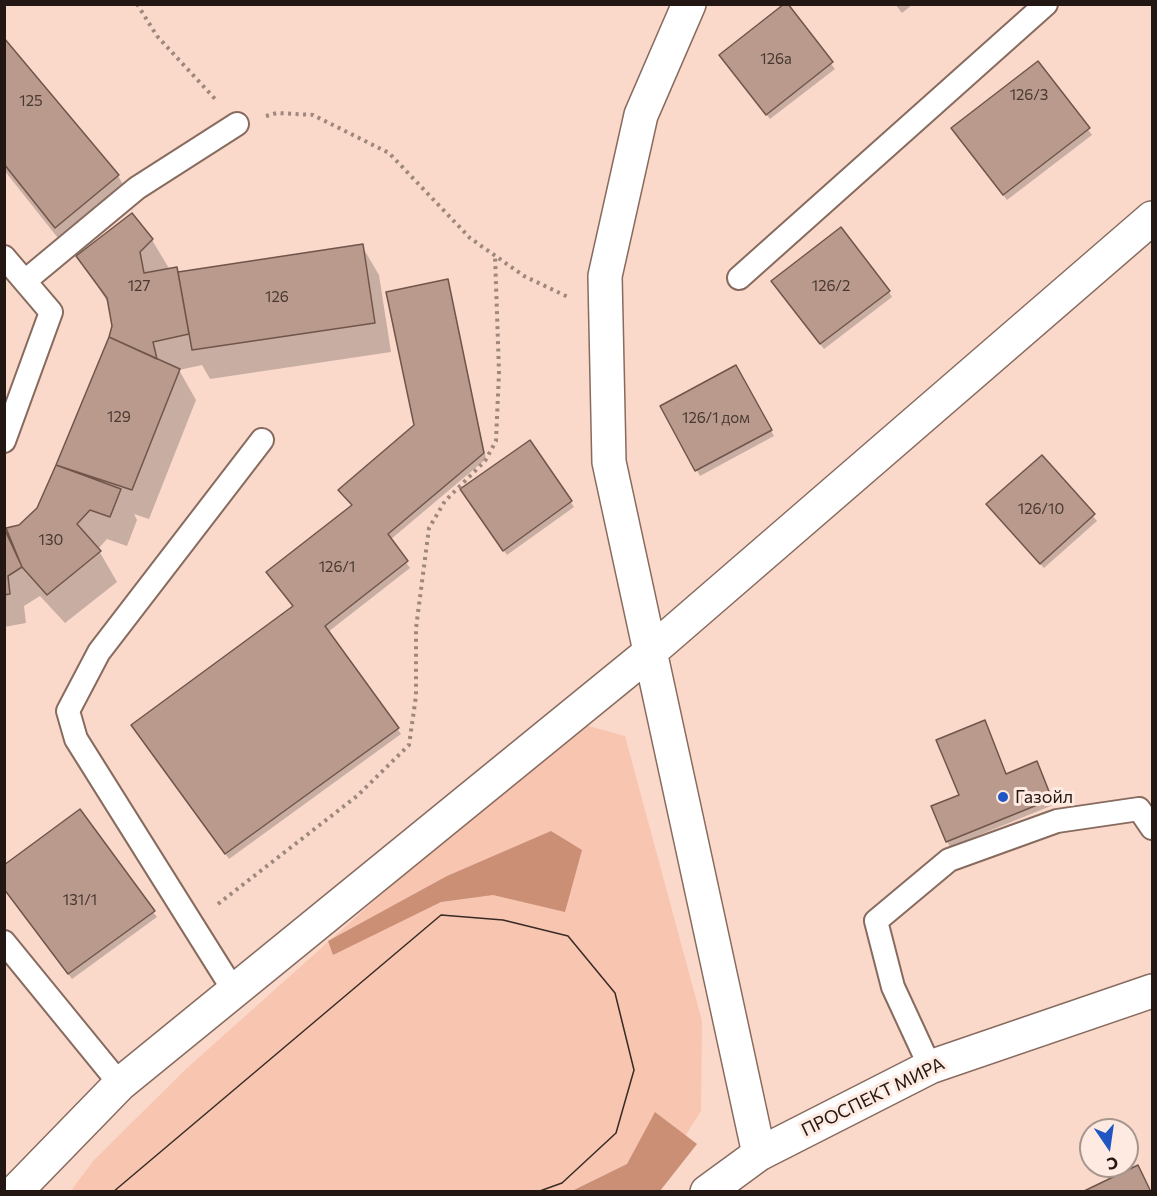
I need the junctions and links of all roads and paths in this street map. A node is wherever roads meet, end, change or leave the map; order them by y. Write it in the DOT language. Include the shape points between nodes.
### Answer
graph roads {
  1 [pos="137,4"];
  2 [pos="689,4"];
  3 [pos="1046,4"];
  4 [pos="237,124"];
  5 [pos="1152,218"];
  6 [pos="495,255"];
  7 [pos="4,257"];
  8 [pos="739,278"];
  9 [pos="25,281"];
  10 [pos="606,316"];
  11 [pos="262,440"];
  12 [pos="4,441"];
  13 [pos="649,653"];
  14 [pos="1152,828"];
  15 [pos="192,924"];
  16 [pos="4,942"];
  17 [pos="234,991"];
  18 [pos="1152,991"];
  19 [pos="930,1066"];
  20 [pos="120,1084"];
  21 [pos="759,1154"];
  22 [pos="15,1191"];
  23 [pos="707,1191"];
  1 -- 4 [label="path" via="157,36"];
  2 -- 10 [label="street" via="641,115 605,276"];
  3 -- 8 [label="lane"];
  4 -- 6 [label="path" via="277,112 313,115 389,153 470,238"];
  4 -- 9 [label="lane" via="137,188"];
  5 -- 13 [label="street"];
  6 -- 10 [label="path" via="524,276"];
  6 -- 15 [label="path" via="499,372 496,441 485,461 445,501 429,528 416,628 416,696 409,745 357,796"];
  7 -- 9 [label="lane"];
  9 -- 12 [label="lane" via="51,312"];
  10 -- 13 [label="street" via="609,462"];
  11 -- 15 [label="lane" via="99,652 68,711 76,739"];
  13 -- 17 [label="street"];
  13 -- 21 [label="street"];
  14 -- 19 [label="lane" via="1138,809 1057,821 949,860 876,921 893,987"];
  15 -- 17 [label="lane"];
  16 -- 20 [label="lane"];
  17 -- 20 [label="street"];
  18 -- 19 [label="street, ПРОСПЕКТ МИРА"];
  19 -- 21 [label="street, ПРОСПЕКТ МИРА"];
  20 -- 22 [label="street"];
  21 -- 23 [label="street, ПРОСПЕКТ МИРА"];
}
